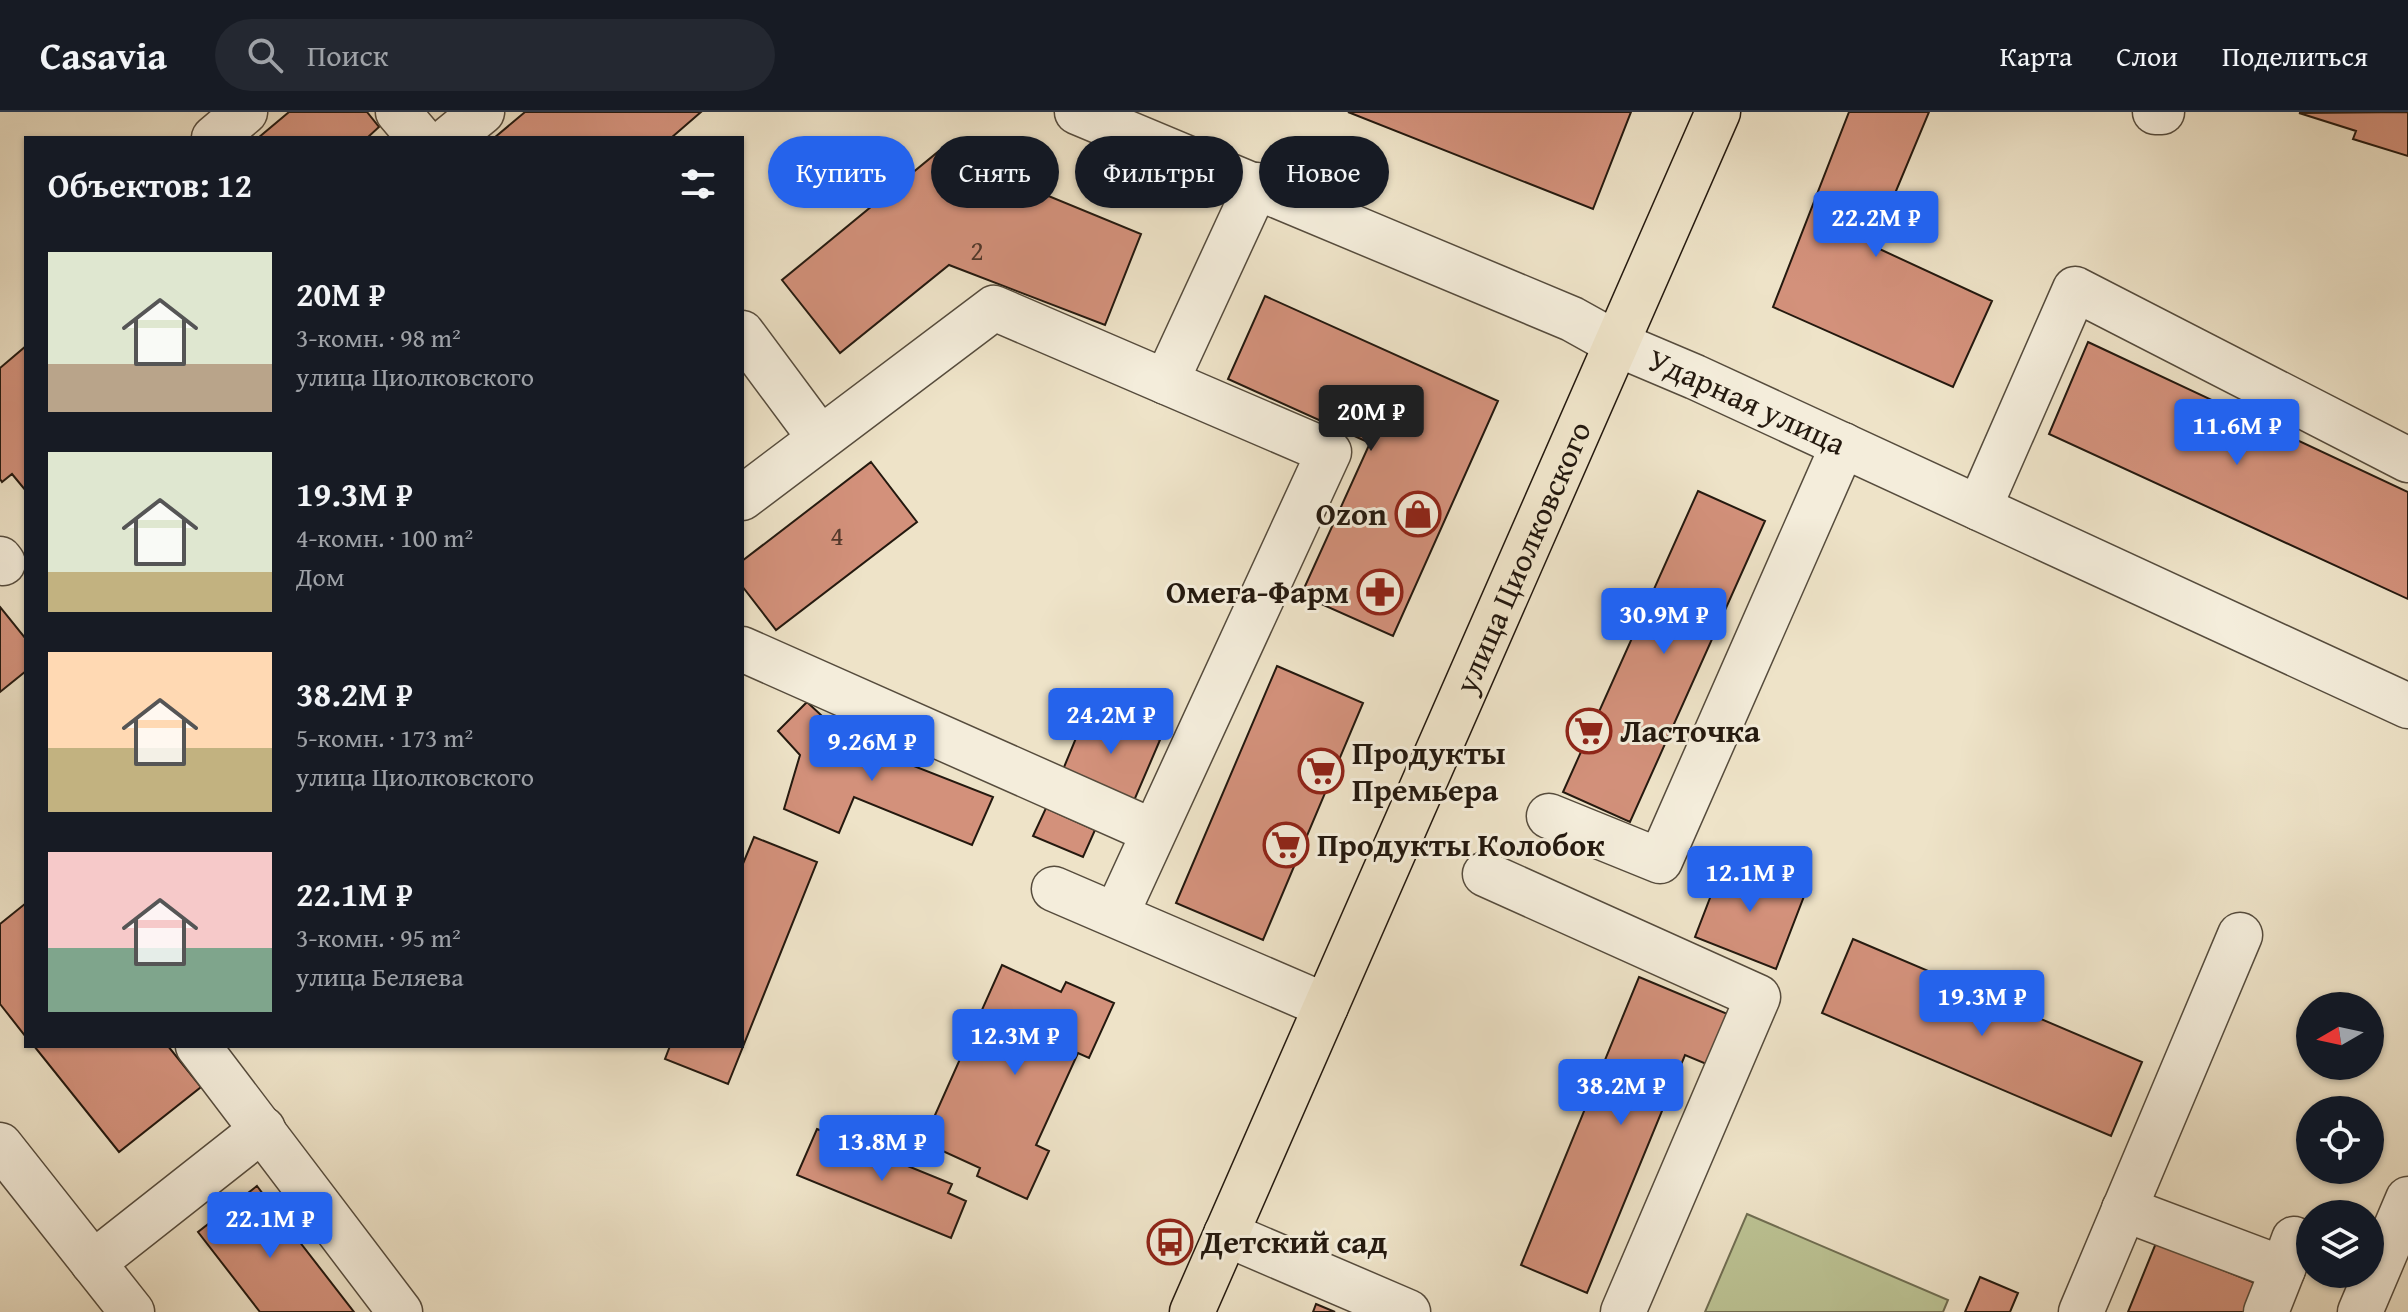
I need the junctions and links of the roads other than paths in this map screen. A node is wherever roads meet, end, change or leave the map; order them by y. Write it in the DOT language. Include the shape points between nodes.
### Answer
graph roads {
  1 [pos="245,112"];
  2 [pos="398,112"];
  3 [pos="482,112"];
  4 [pos="1077,112"];
  5 [pos="1718,112"];
  6 [pos="2155,112"];
  7 [pos="2162,112"];
  8 [pos="216,136"];
  9 [pos="418,136"];
  10 [pos="452,136"];
  11 [pos="1257,185"];
  12 [pos="744,336"];
  13 [pos="1617,344"];
  14 [pos="1166,382"];
  15 [pos="820,438"];
  16 [pos="1843,445"];
  17 [pos="2408,460"];
  18 [pos="744,496"];
  19 [pos="1979,508"];
  20 [pos="744,650"];
  21 [pos="2408,706"];
  22 [pos="1549,816"];
  23 [pos="1152,831"];
  24 [pos="1485,874"];
  25 [pos="1054,889"];
  26 [pos="1116,915"];
  27 [pos="2240,935"];
  28 [pos="1326,1006"];
  29 [pos="200,1048"];
  30 [pos="263,1129"];
  31 [pos="0,1145"];
  32 [pos="2408,1199"];
  33 [pos="2124,1209"];
  34 [pos="1226,1234"];
  35 [pos="2384,1248"];
  36 [pos="2296,1257"];
  37 [pos="93,1263"];
  38 [pos="2368,1288"];
  39 [pos="132,1312"];
  40 [pos="400,1312"];
  41 [pos="1192,1312"];
  42 [pos="1408,1312"];
  43 [pos="1623,1312"];
  44 [pos="2081,1312"];
  45 [pos="2266,1312"];
  46 [pos="2360,1312"];
  1 -- 8 [label="street"];
  2 -- 9 [label="street"];
  3 -- 10 [label="street"];
  4 -- 11 [label="street, Ударная улица"];
  5 -- 13 [label="main road, улица Циолковского"];
  6 -- 7 [label="street"];
  11 -- 13 [label="street, Ударная улица" via="1572,319"];
  11 -- 14 [label="street"];
  12 -- 15 [label="street"];
  13 -- 16 [label="street, Ударная улица"];
  13 -- 28 [label="main road, улица Циолковского"];
  14 -- 15 [label="street" via="994,308"];
  14 -- 23 [label="street" via="1329,452"];
  15 -- 18 [label="street"];
  16 -- 19 [label="street, Ударная улица"];
  16 -- 22 [label="street" via="1660,861"];
  17 -- 19 [label="street" via="2075,289"];
  19 -- 21 [label="street, Ударная улица"];
  20 -- 23 [label="street"];
  23 -- 26 [label="street"];
  24 -- 43 [label="street" via="1758,997"];
  25 -- 26 [label="street"];
  26 -- 28 [label="street"];
  27 -- 33 [label="street"];
  28 -- 34 [label="main road, улица Циолковского"];
  29 -- 30 [label="street"];
  30 -- 37 [label="street"];
  30 -- 40 [label="street"];
  31 -- 37 [label="street"];
  32 -- 35 [label="street"];
  33 -- 36 [label="street"];
  33 -- 44 [label="street"];
  34 -- 41 [label="main road, улица Циолковского"];
  34 -- 42 [label="street"];
  36 -- 45 [label="street"];
  37 -- 39 [label="street"];
  38 -- 46 [label="street"];
}
